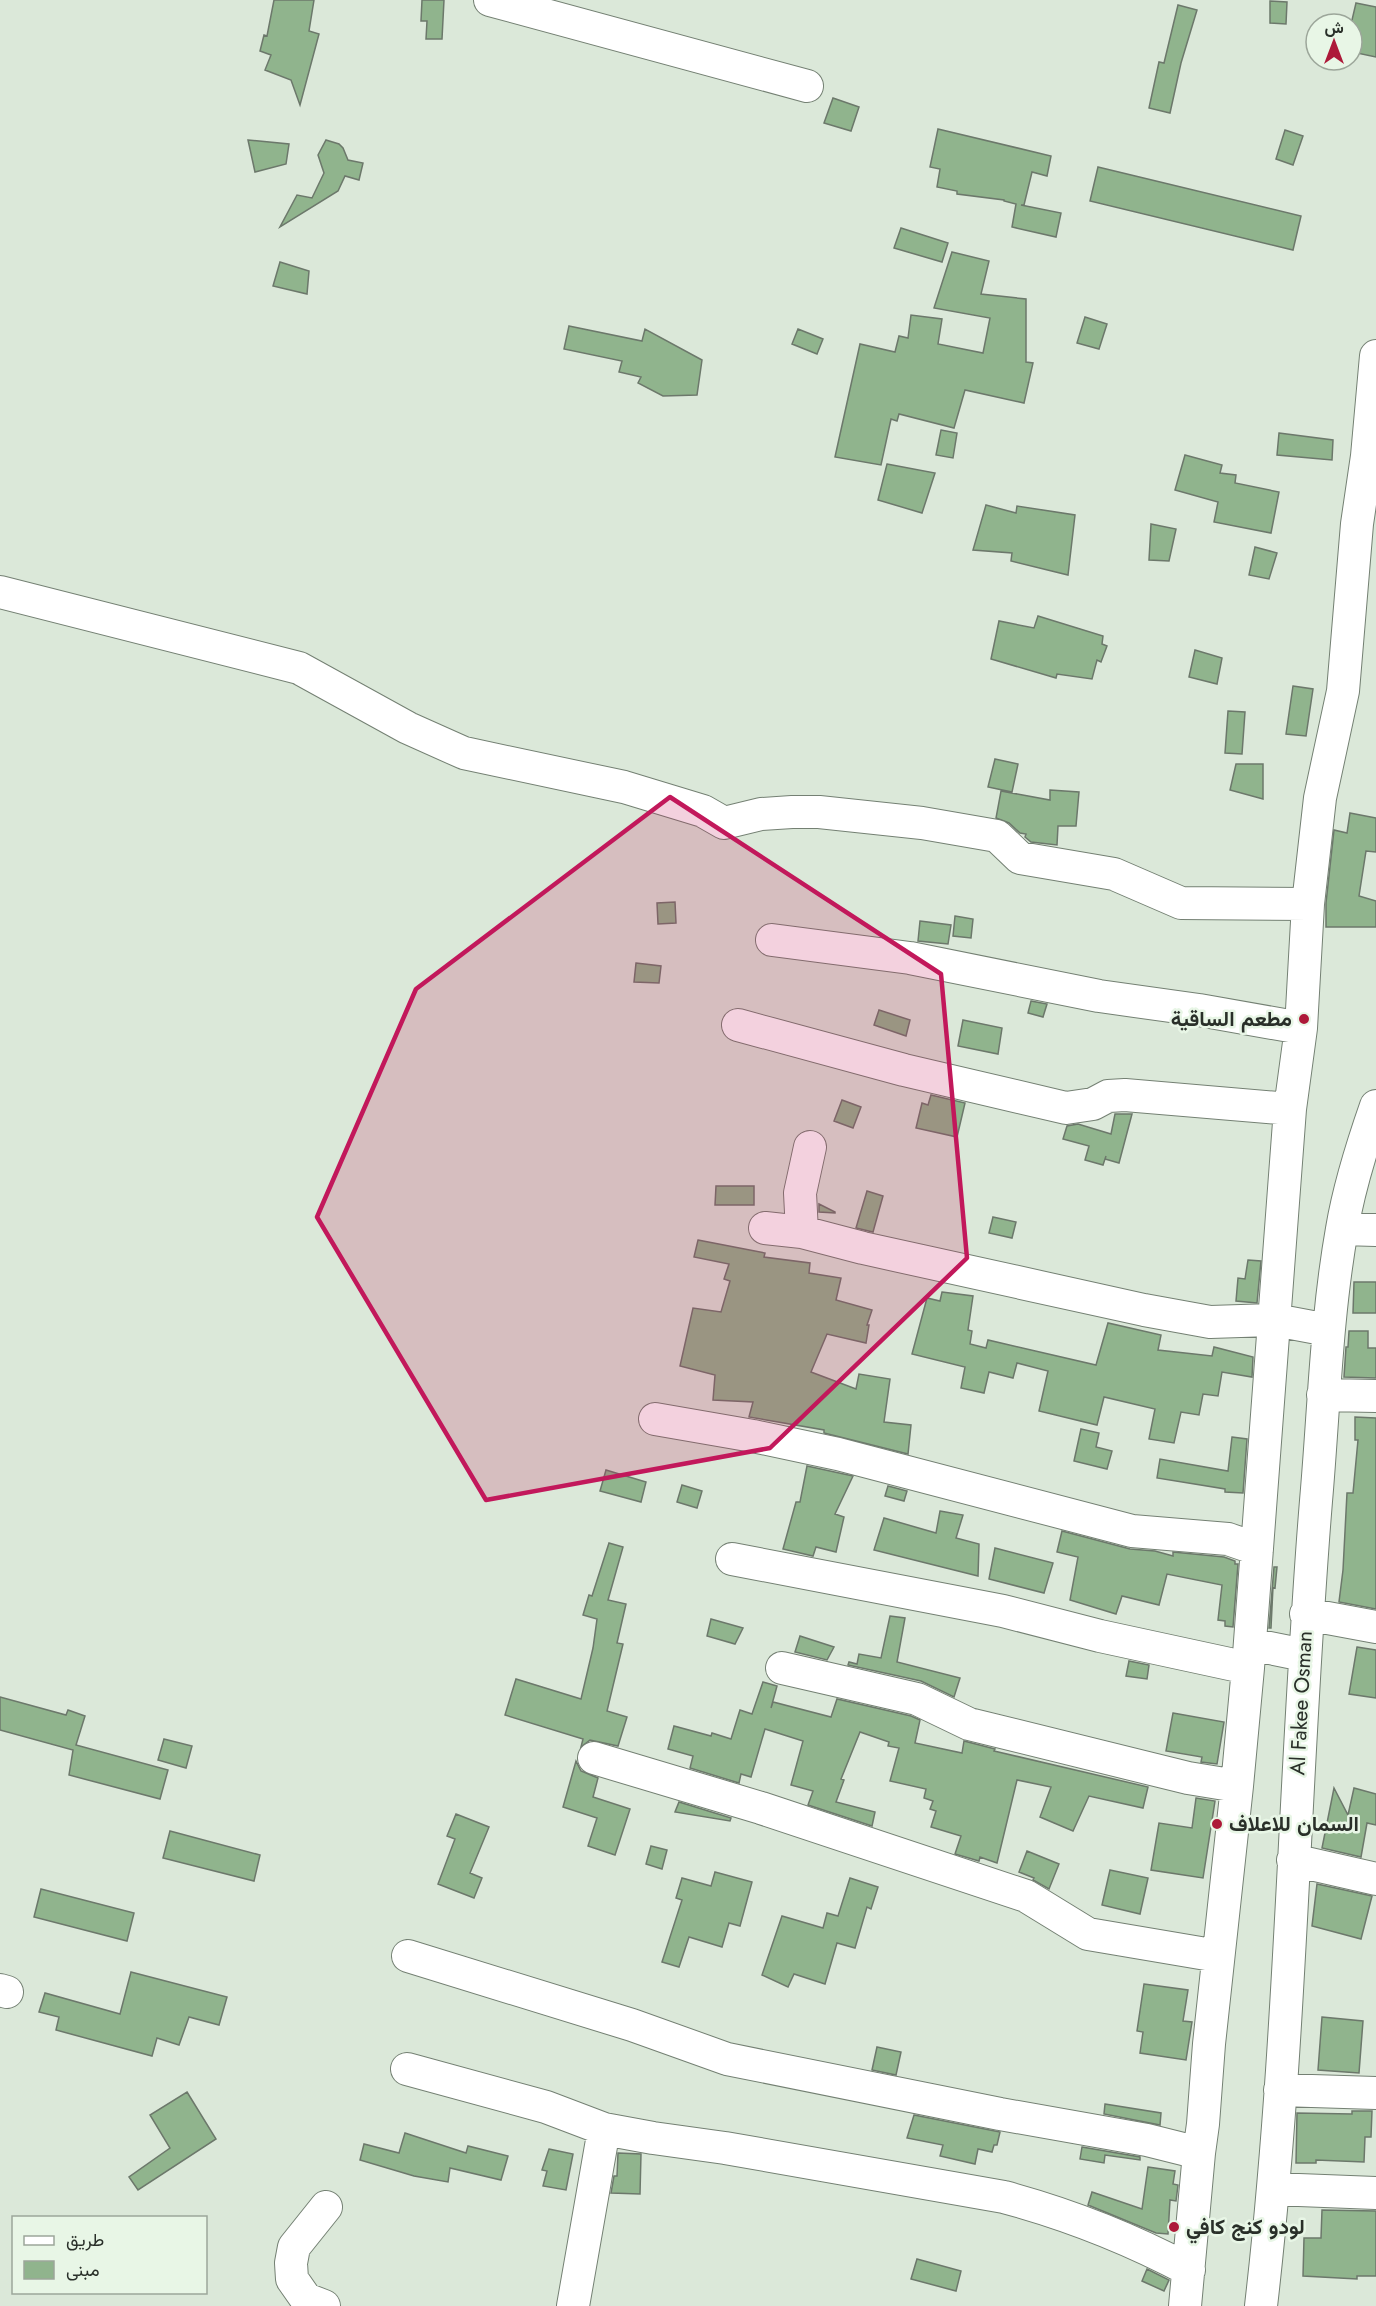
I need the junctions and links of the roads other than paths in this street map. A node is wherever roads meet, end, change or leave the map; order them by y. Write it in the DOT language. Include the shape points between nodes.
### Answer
graph roads {
  1 [pos="490,0"];
  2 [pos="807,86"];
  3 [pos="1376,356"];
  4 [pos="1367,526"];
  5 [pos="0,592"];
  6 [pos="1308,904"];
  7 [pos="772,940"];
  8 [pos="738,1025"];
  9 [pos="1301,1028"];
  10 [pos="1376,1106"];
  11 [pos="1290,1109"];
  12 [pos="810,1148"];
  13 [pos="765,1228"];
  14 [pos="1342,1229"];
  15 [pos="1376,1230"];
  16 [pos="802,1232"];
  17 [pos="1275,1320"];
  18 [pos="1328,1330"];
  19 [pos="1323,1395"];
  20 [pos="1376,1396"];
  21 [pos="655,1419"];
  22 [pos="1257,1549"];
  23 [pos="732,1559"];
  24 [pos="1306,1614"];
  25 [pos="1376,1627"];
  26 [pos="1304,1655"];
  27 [pos="1249,1656"];
  28 [pos="782,1668"];
  29 [pos="594,1758"];
  30 [pos="1238,1786"];
  31 [pos="1293,1860"];
  32 [pos="1376,1879"];
  33 [pos="408,1956"];
  34 [pos="1218,1956"];
  35 [pos="406,2069"];
  36 [pos="1280,2090"];
  37 [pos="1376,2093"];
  38 [pos="604,2129"];
  39 [pos="1199,2152"];
  40 [pos="1273,2189"];
  41 [pos="1376,2193"];
  42 [pos="326,2207"];
  43 [pos="1188,2270"];
  44 [pos="324,2306"];
  45 [pos="573,2306"];
  46 [pos="1185,2306"];
  47 [pos="1261,2306"];
  1 -- 2 [label="street"];
  3 -- 4 [label="street" via="1367,456"];
  4 -- 6 [label="street" via="1342,691 1320,798"];
  5 -- 6 [label="street" via="299,668 408,728 464,753 624,786 703,811 724,823 761,814 819,812 922,823 997,836 1020,858 1114,874 1188,904"];
  6 -- 9 [label="street"];
  7 -- 9 [label="street" via="910,958 1099,996"];
  8 -- 11 [label="street" via="1066,1108 1125,1095"];
  9 -- 11 [label="street"];
  10 -- 14 [label="street, Al Fakee Osman"];
  11 -- 17 [label="street"];
  12 -- 16 [label="street" via="800,1193"];
  13 -- 16 [label="street"];
  14 -- 15 [label="street"];
  14 -- 18 [label="street, Al Fakee Osman"];
  16 -- 17 [label="street" via="1144,1310 1210,1322"];
  17 -- 18 [label="street"];
  17 -- 22 [label="street"];
  18 -- 19 [label="street, Al Fakee Osman"];
  19 -- 20 [label="street"];
  19 -- 24 [label="street, Al Fakee Osman"];
  21 -- 22 [label="street" via="838,1454 1132,1531 1228,1539"];
  22 -- 27 [label="street"];
  23 -- 27 [label="street" via="1003,1611 1100,1636"];
  24 -- 25 [label="street"];
  24 -- 26 [label="street, Al Fakee Osman"];
  26 -- 27 [label="street"];
  26 -- 31 [label="street, Al Fakee Osman"];
  27 -- 30 [label="street"];
  28 -- 30 [label="street" via="917,1699 969,1724 1188,1778"];
  29 -- 34 [label="street" via="761,1808 1026,1896 1088,1934"];
  30 -- 34 [label="street"];
  31 -- 32 [label="street"];
  31 -- 36 [label="street, Al Fakee Osman"];
  33 -- 39 [label="street" via="728,2059"];
  34 -- 39 [label="street"];
  35 -- 38 [label="street" via="546,2107"];
  36 -- 37 [label="street"];
  36 -- 40 [label="street, Al Fakee Osman"];
  38 -- 43 [label="street" via="1004,2197 1106,2232"];
  38 -- 45 [label="street"];
  39 -- 43 [label="street"];
  40 -- 41 [label="street"];
  40 -- 47 [label="street, Al Fakee Osman"];
  42 -- 44 [label="street" via="294,2247 291,2263 292,2279 306,2299"];
  43 -- 46 [label="street"];
}
